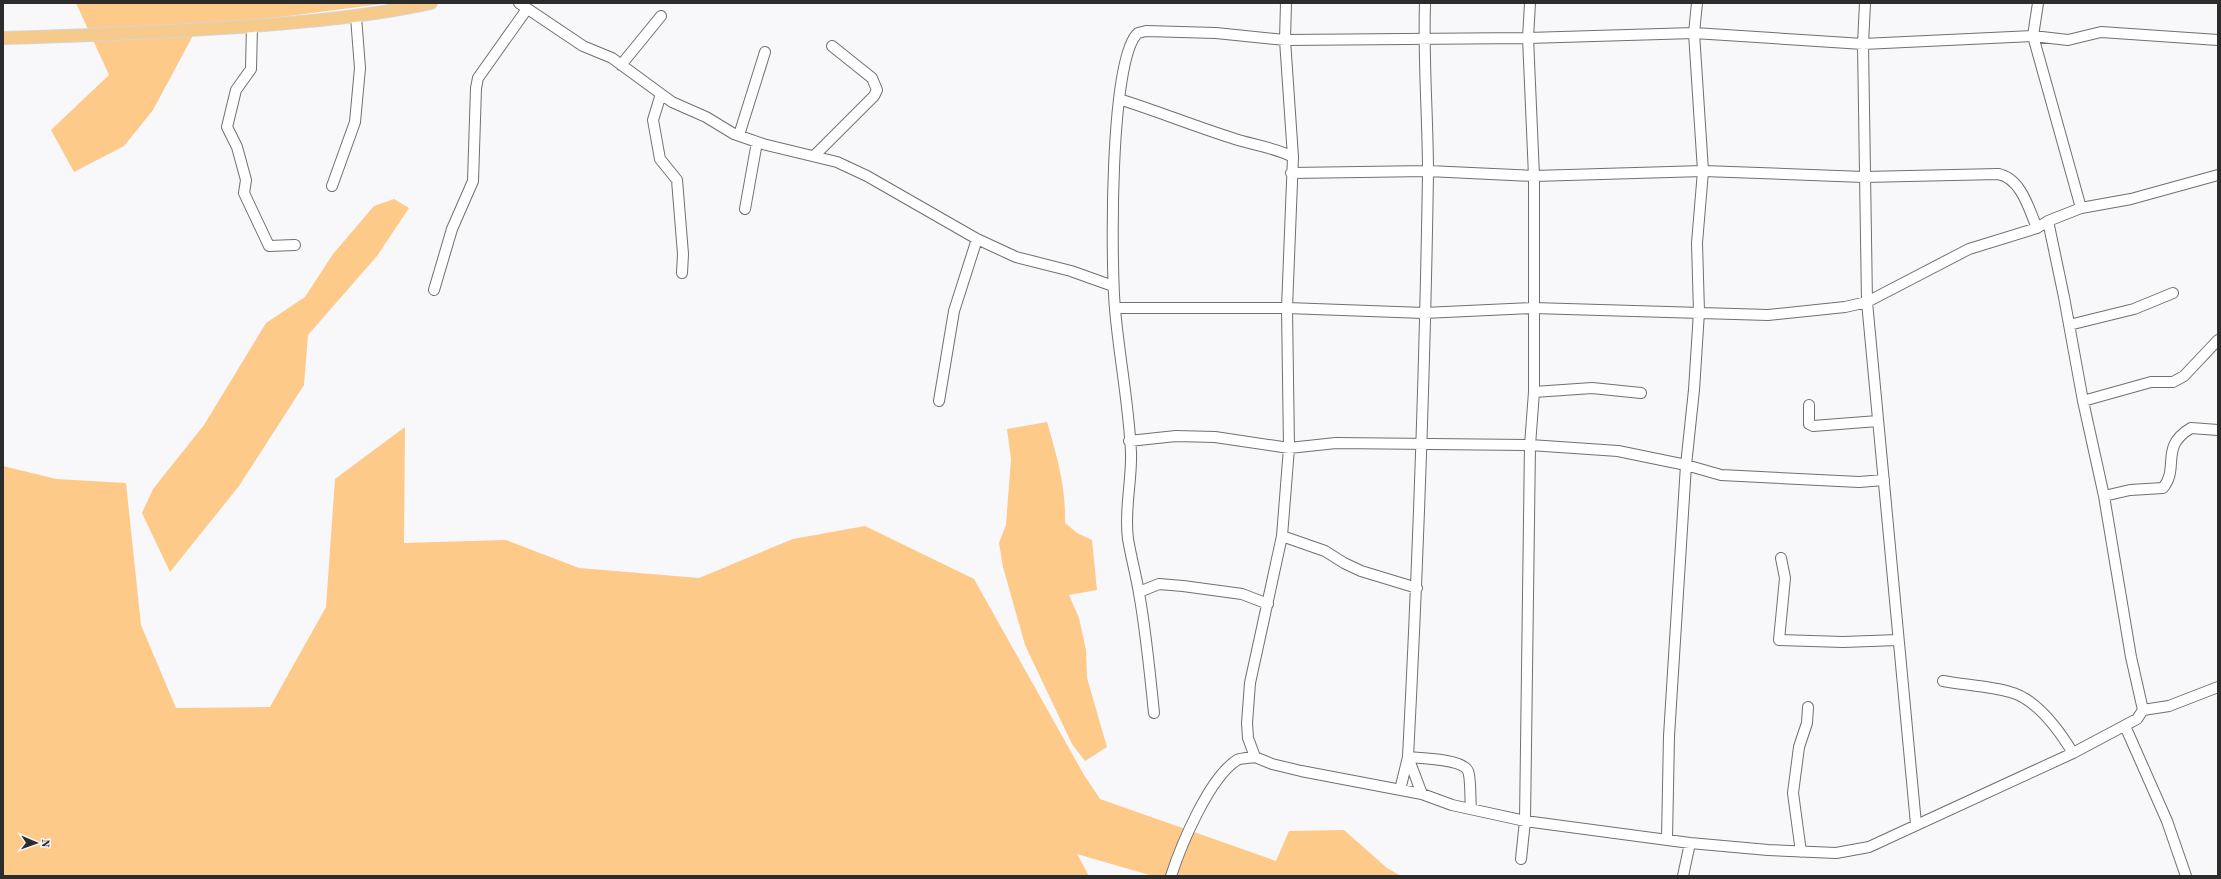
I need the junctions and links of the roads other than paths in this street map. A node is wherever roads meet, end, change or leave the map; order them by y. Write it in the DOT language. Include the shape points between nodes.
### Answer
graph roads {
  1 [pos="431,3"];
  2 [pos="1286,3"];
  3 [pos="1425,3"];
  4 [pos="1530,3"];
  5 [pos="1696,3"];
  6 [pos="1865,3"];
  7 [pos="2038,3"];
  8 [pos="523,6"];
  9 [pos="661,16"];
  10 [pos="356,17"];
  11 [pos="252,26"];
  12 [pos="1694,33"];
  13 [pos="2033,36"];
  14 [pos="3,38"];
  15 [pos="1424,38"];
  16 [pos="1528,38"];
  17 [pos="1285,40"];
  18 [pos="2218,40"];
  19 [pos="1863,44"];
  20 [pos="832,46"];
  21 [pos="765,52"];
  22 [pos="621,65"];
  23 [pos="661,94"];
  24 [pos="1119,99"];
  25 [pos="739,136"];
  26 [pos="757,142"];
  27 [pos="814,156"];
  28 [pos="1293,157"];
  29 [pos="1703,171"];
  30 [pos="1428,172"];
  31 [pos="1291,173"];
  32 [pos="2218,175"];
  33 [pos="1534,176"];
  34 [pos="1864,177"];
  35 [pos="332,186"];
  36 [pos="745,208"];
  37 [pos="2082,208"];
  38 [pos="2048,221"];
  39 [pos="2037,228"];
  40 [pos="977,239"];
  41 [pos="295,245"];
  42 [pos="682,273"];
  43 [pos="1113,286"];
  44 [pos="434,290"];
  45 [pos="2173,293"];
  46 [pos="1867,302"];
  47 [pos="1115,308"];
  48 [pos="1287,308"];
  49 [pos="1533,308"];
  50 [pos="1699,312"];
  51 [pos="1424,313"];
  52 [pos="2070,325"];
  53 [pos="2218,340"];
  54 [pos="1534,392"];
  55 [pos="1642,393"];
  56 [pos="2083,400"];
  57 [pos="939,401"];
  58 [pos="1809,405"];
  59 [pos="1878,421"];
  60 [pos="2218,430"];
  61 [pos="1130,441"];
  62 [pos="1422,443"];
  63 [pos="1530,445"];
  64 [pos="1289,448"];
  65 [pos="1686,465"];
  66 [pos="1884,480"];
  67 [pos="2104,496"];
  68 [pos="1282,536"];
  69 [pos="1781,558"];
  70 [pos="1417,588"];
  71 [pos="1139,592"];
  72 [pos="1268,604"];
  73 [pos="1898,640"];
  74 [pos="1943,681"];
  75 [pos="2218,687"];
  76 [pos="1808,707"];
  77 [pos="2143,710"];
  78 [pos="1154,712"];
  79 [pos="2137,720"];
  80 [pos="2125,726"];
  81 [pos="2131,735"];
  82 [pos="2073,753"];
  83 [pos="1255,757"];
  84 [pos="1408,758"];
  85 [pos="1400,790"];
  86 [pos="1422,794"];
  87 [pos="1470,809"];
  88 [pos="1525,821"];
  89 [pos="1916,824"];
  90 [pos="1667,839"];
  91 [pos="1690,843"];
  92 [pos="1801,852"];
  93 [pos="1521,859"];
  94 [pos="1171,876"];
  95 [pos="1684,876"];
  96 [pos="2186,876"];
  1 -- 10 [label="main road"];
  2 -- 17 [label="street"];
  3 -- 15 [label="street"];
  4 -- 16 [label="street"];
  5 -- 12 [label="street"];
  6 -- 19 [label="street"];
  7 -- 13 [label="street"];
  8 -- 22 [label="street" via="583,46 612,58"];
  8 -- 44 [label="street" via="478,78 473,181 452,230"];
  9 -- 22 [label="street"];
  10 -- 11 [label="main road"];
  10 -- 35 [label="street" via="360,68 355,122"];
  11 -- 14 [label="main road"];
  11 -- 41 [label="street" via="251,69 236,90 227,127 237,147 246,180 244,193 269,246"];
  12 -- 16 [label="street"];
  12 -- 19 [label="street"];
  12 -- 29 [label="street"];
  13 -- 18 [label="street" via="2068,40 2101,32"];
  13 -- 19 [label="street"];
  13 -- 37 [label="street"];
  15 -- 16 [label="street"];
  15 -- 17 [label="street"];
  15 -- 30 [label="street"];
  16 -- 33 [label="street"];
  17 -- 24 [label="street" via="1216,33 1138,33 1131,44"];
  17 -- 28 [label="street"];
  19 -- 34 [label="street"];
  20 -- 27 [label="street" via="872,78 877,90"];
  21 -- 25 [label="street"];
  22 -- 23 [label="street"];
  23 -- 25 [label="street"];
  23 -- 42 [label="street" via="653,120 660,159 677,180 683,254"];
  24 -- 28 [label="street" via="1174,116 1231,138 1280,150"];
  24 -- 43 [label="street" via="1113,152"];
  25 -- 26 [label="street"];
  26 -- 27 [label="street"];
  26 -- 36 [label="street"];
  27 -- 40 [label="street" via="837,162 867,176"];
  28 -- 31 [label="street"];
  29 -- 33 [label="street"];
  29 -- 34 [label="street"];
  29 -- 50 [label="street" via="1697,243"];
  30 -- 31 [label="street"];
  30 -- 33 [label="street"];
  30 -- 51 [label="street"];
  31 -- 48 [label="street"];
  32 -- 37 [label="street" via="2131,199"];
  33 -- 49 [label="street"];
  34 -- 39 [label="street" via="1962,173 2007,176 2018,188"];
  34 -- 46 [label="street"];
  37 -- 38 [label="street"];
  38 -- 39 [label="street"];
  38 -- 52 [label="street"];
  39 -- 46 [label="street" via="1969,249"];
  40 -- 43 [label="street" via="1028,262 1071,271"];
  40 -- 57 [label="street" via="954,311"];
  43 -- 47 [label="street"];
  45 -- 52 [label="street" via="2134,309"];
  46 -- 50 [label="street" via="1845,307 1768,315"];
  46 -- 59 [label="street"];
  47 -- 48 [label="street"];
  47 -- 61 [label="street"];
  48 -- 51 [label="street"];
  48 -- 64 [label="street"];
  49 -- 50 [label="street"];
  49 -- 51 [label="street"];
  49 -- 54 [label="street"];
  50 -- 65 [label="street"];
  51 -- 62 [label="street"];
  52 -- 56 [label="street"];
  53 -- 56 [label="street" via="2184,376 2174,382 2151,382"];
  54 -- 55 [label="street" via="1592,388"];
  54 -- 63 [label="street"];
  56 -- 67 [label="street"];
  58 -- 59 [label="street" via="1810,424 1813,426"];
  59 -- 66 [label="street"];
  60 -- 67 [label="street" via="2191,428 2179,437 2172,446 2170,474 2163,488 2130,490"];
  61 -- 64 [label="street" via="1176,436 1215,437"];
  61 -- 71 [label="street" via="1128,538"];
  62 -- 63 [label="street"];
  62 -- 64 [label="street" via="1336,443"];
  62 -- 70 [label="street"];
  63 -- 65 [label="street" via="1618,451"];
  63 -- 88 [label="street"];
  64 -- 68 [label="street"];
  65 -- 66 [label="street" via="1721,475 1859,482"];
  65 -- 90 [label="street" via="1669,736"];
  66 -- 73 [label="street"];
  67 -- 77 [label="street" via="2130,657"];
  68 -- 70 [label="street" via="1325,551 1361,571"];
  68 -- 72 [label="street"];
  69 -- 73 [label="street" via="1784,578 1779,640"];
  70 -- 84 [label="street"];
  71 -- 72 [label="street" via="1160,584 1183,586 1242,594"];
  71 -- 78 [label="street"];
  72 -- 83 [label="street" via="1250,683 1248,738"];
  73 -- 89 [label="street"];
  74 -- 82 [label="street" via="2021,696 2060,733"];
  75 -- 77 [label="street" via="2169,706"];
  76 -- 92 [label="street" via="1793,793"];
  77 -- 79 [label="street"];
  79 -- 80 [label="street"];
  79 -- 81 [label="street"];
  80 -- 81 [label="street"];
  80 -- 82 [label="street"];
  81 -- 96 [label="street" via="2167,821"];
  82 -- 89 [label="street"];
  83 -- 85 [label="street" via="1301,771"];
  83 -- 94 [label="street" via="1238,760 1219,776"];
  84 -- 85 [label="street"];
  84 -- 86 [label="street"];
  84 -- 87 [label="street" via="1433,759 1463,765 1468,771"];
  85 -- 86 [label="street"];
  86 -- 87 [label="street"];
  87 -- 88 [label="street"];
  88 -- 90 [label="street"];
  88 -- 93 [label="street"];
  89 -- 92 [label="street" via="1858,850 1836,853"];
  90 -- 91 [label="street"];
  91 -- 92 [label="street"];
  91 -- 95 [label="street"];
}
